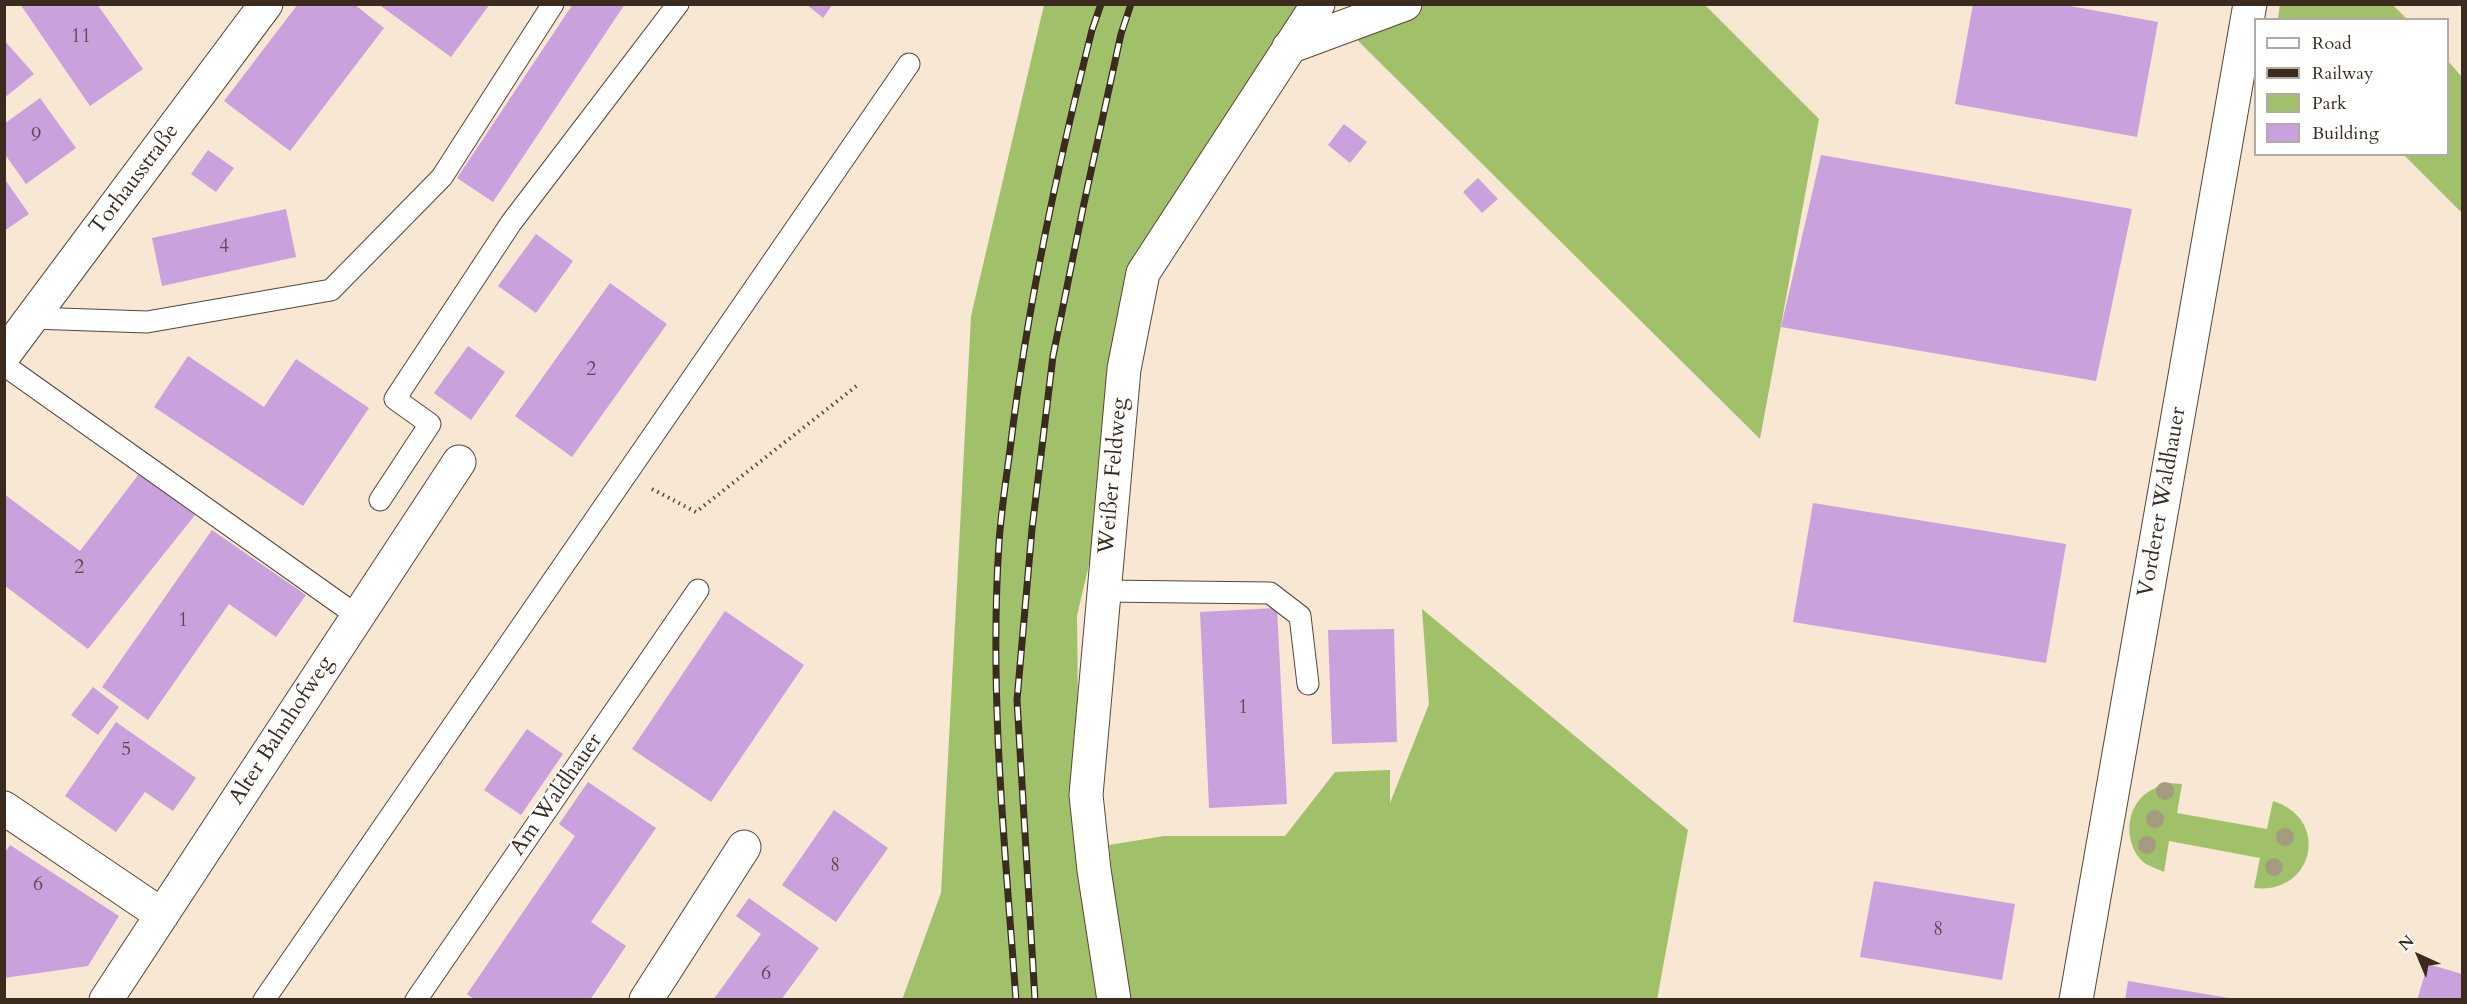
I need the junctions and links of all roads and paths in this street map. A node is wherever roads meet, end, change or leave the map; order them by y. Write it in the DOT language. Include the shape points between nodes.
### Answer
graph roads {
  1 [pos="266,4"];
  2 [pos="553,4"];
  3 [pos="678,4"];
  4 [pos="1318,4"];
  5 [pos="1405,4"];
  6 [pos="2250,4"];
  7 [pos="1289,46"];
  8 [pos="909,64"];
  9 [pos="32,318"];
  10 [pos="4,355"];
  11 [pos="4,365"];
  12 [pos="859,384"];
  13 [pos="459,462"];
  14 [pos="625,475"];
  15 [pos="380,500"];
  16 [pos="698,590"];
  17 [pos="1103,591"];
  18 [pos="356,615"];
  19 [pos="1308,684"];
  20 [pos="4,808"];
  21 [pos="744,847"];
  22 [pos="162,915"];
  23 [pos="106,999"];
  24 [pos="264,999"];
  25 [pos="416,999"];
  26 [pos="646,999"];
  27 [pos="1114,999"];
  28 [pos="2076,999"];
  1 -- 9 [label="street, Torhausstraße"];
  2 -- 9 [label="lane" via="442,177 331,290 147,322"];
  3 -- 15 [label="lane" via="511,224 395,399 430,424"];
  4 -- 7 [label="street, Weißer Feldweg"];
  5 -- 7 [label="street"];
  6 -- 28 [label="street, Vorderer Waldhauer"];
  7 -- 17 [label="street, Weißer Feldweg" via="1143,273 1124,369"];
  8 -- 14 [label="lane"];
  9 -- 10 [label="street, Torhausstraße"];
  11 -- 18 [label="lane"];
  12 -- 14 [label="path" via="696,512"];
  13 -- 18 [label="street, Alter Bahnhofweg"];
  14 -- 24 [label="lane"];
  16 -- 25 [label="lane, Am Waldhauer"];
  17 -- 19 [label="lane" via="1270,593 1300,616"];
  17 -- 27 [label="street, Weißer Feldweg" via="1086,795"];
  18 -- 22 [label="street, Alter Bahnhofweg"];
  20 -- 22 [label="street"];
  21 -- 26 [label="street"];
  22 -- 23 [label="street, Alter Bahnhofweg"];
}
